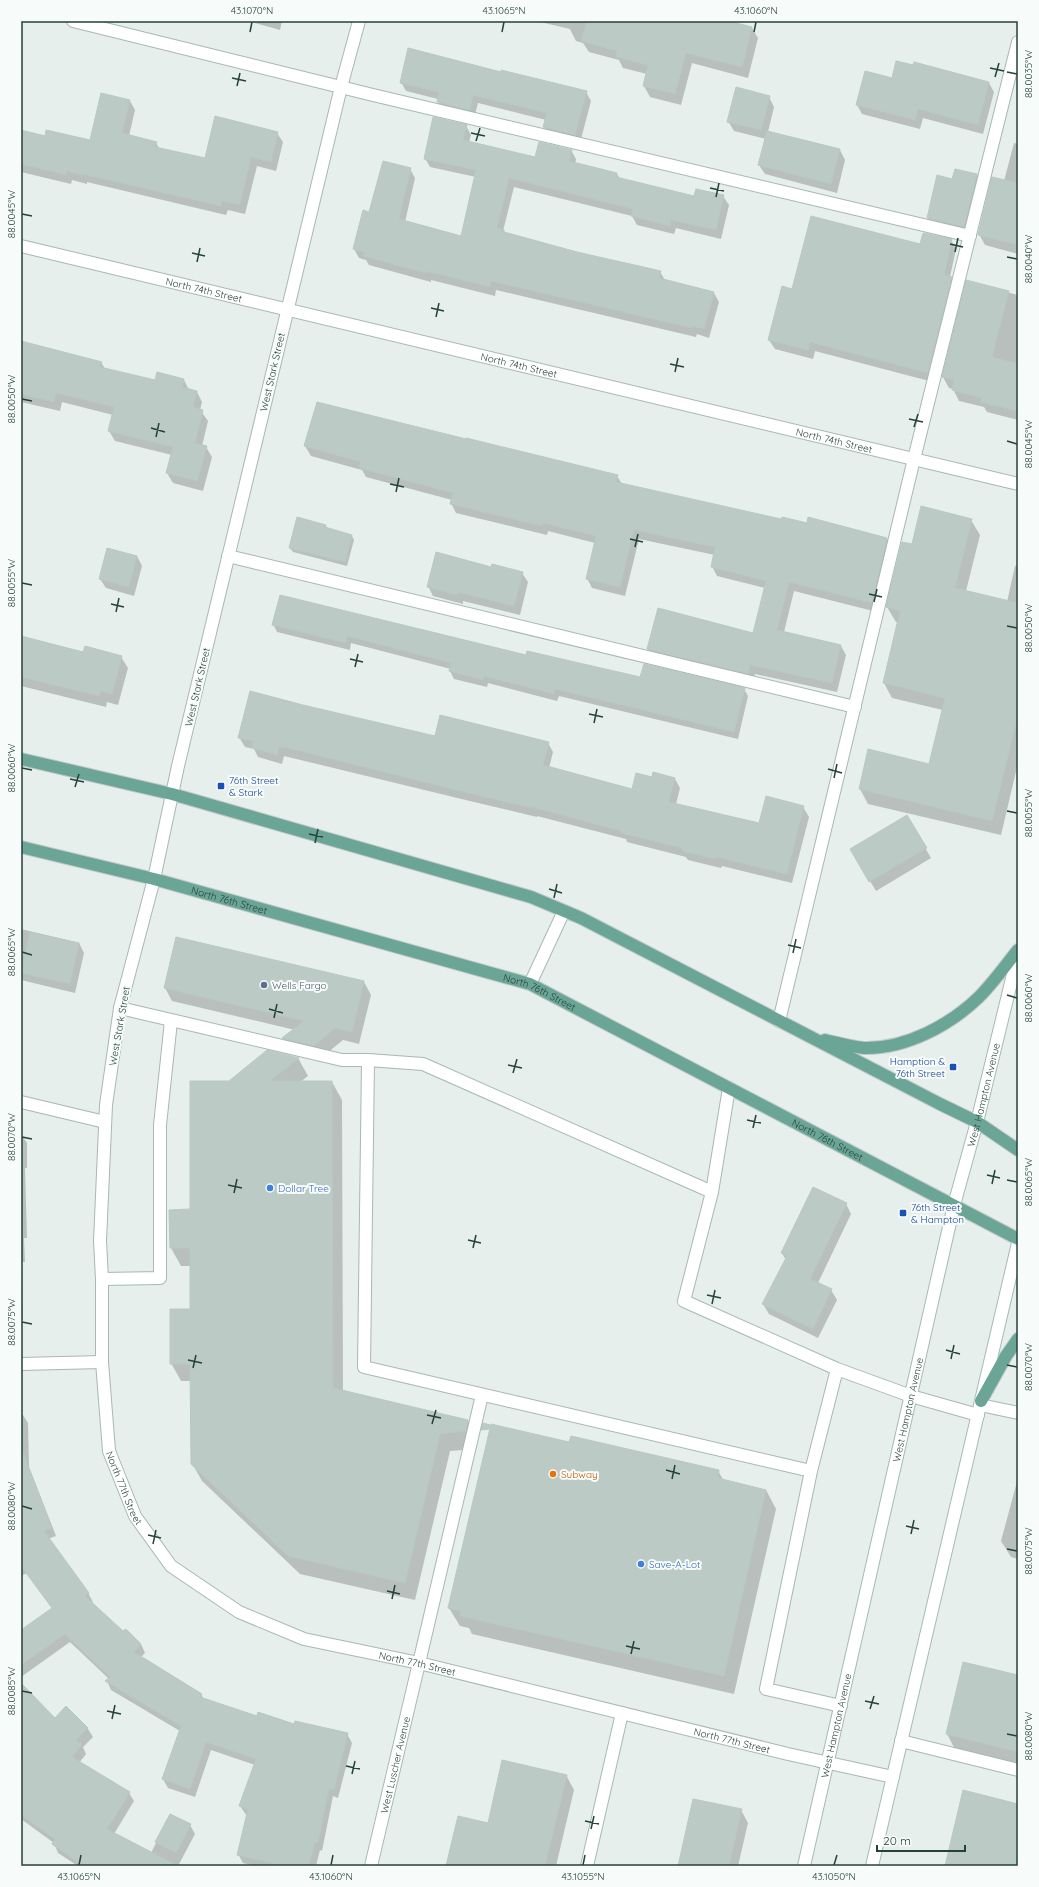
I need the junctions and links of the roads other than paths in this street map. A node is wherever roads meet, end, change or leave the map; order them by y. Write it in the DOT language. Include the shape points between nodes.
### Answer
graph roads {
  1 [pos="73,21"];
  2 [pos="359,21"];
  3 [pos="1018,42"];
  4 [pos="341,87"];
  5 [pos="970,236"];
  6 [pos="21,246"];
  7 [pos="287,308"];
  8 [pos="914,459"];
  9 [pos="1018,484"];
  10 [pos="228,556"];
  11 [pos="855,707"];
  12 [pos="21,759"];
  13 [pos="172,794"];
  14 [pos="21,847"];
  15 [pos="154,879"];
  16 [pos="564,911"];
  17 [pos="1018,950"];
  18 [pos="1018,954"];
  19 [pos="1015,979"];
  20 [pos="530,984"];
  21 [pos="120,1008"];
  22 [pos="171,1021"];
  23 [pos="779,1021"];
  24 [pos="805,1034"];
  25 [pos="368,1060"];
  26 [pos="729,1088"];
  27 [pos="21,1102"];
  28 [pos="105,1122"];
  29 [pos="977,1122"];
  30 [pos="1018,1150"];
  31 [pos="712,1192"];
  32 [pos="954,1205"];
  33 [pos="1018,1239"];
  34 [pos="1018,1242"];
  35 [pos="102,1279"];
  36 [pos="1018,1339"];
  37 [pos="102,1362"];
  38 [pos="21,1364"];
  39 [pos="837,1369"];
  40 [pos="482,1395"];
  41 [pos="911,1396"];
  42 [pos="980,1407"];
  43 [pos="1018,1413"];
  44 [pos="811,1472"];
  45 [pos="419,1663"];
  46 [pos="841,1706"];
  47 [pos="622,1713"];
  48 [pos="901,1741"];
  49 [pos="828,1763"];
  50 [pos="1018,1770"];
  51 [pos="893,1777"];
  52 [pos="371,1866"];
  53 [pos="587,1866"];
  54 [pos="804,1866"];
  55 [pos="872,1866"];
  1 -- 4 [label="street"];
  2 -- 4 [label="street, West Stark Street"];
  3 -- 5 [label="street"];
  4 -- 5 [label="street"];
  4 -- 7 [label="street, West Stark Street"];
  5 -- 8 [label="street"];
  6 -- 7 [label="street, North 74th Street"];
  7 -- 8 [label="street, North 74th Street"];
  7 -- 10 [label="street, West Stark Street"];
  8 -- 9 [label="street, North 74th Street"];
  8 -- 11 [label="street"];
  10 -- 11 [label="street"];
  10 -- 13 [label="street, West Stark Street"];
  11 -- 23 [label="street"];
  12 -- 13 [label="main road"];
  13 -- 15 [label="street, West Stark Street"];
  13 -- 16 [label="main road" via="531,897"];
  14 -- 15 [label="main road, North 76th Street"];
  15 -- 20 [label="main road, North 76th Street"];
  15 -- 21 [label="street, West Stark Street"];
  16 -- 20 [label="street"];
  16 -- 23 [label="main road"];
  17 -- 24 [label="main road" via="980,996 963,1011 911,1039 890,1046 864,1048"];
  18 -- 19 [label="street, West Hampton Avenue"];
  19 -- 29 [label="street, West Hampton Avenue"];
  20 -- 26 [label="main road, North 76th Street"];
  21 -- 22 [label="street"];
  21 -- 28 [label="street, West Stark Street"];
  22 -- 25 [label="street" via="342,1060"];
  22 -- 35 [label="street" via="160,1125 160,1278"];
  23 -- 24 [label="main road"];
  24 -- 29 [label="main road"];
  25 -- 31 [label="street" via="423,1064"];
  25 -- 40 [label="street" via="364,1367"];
  26 -- 31 [label="street"];
  26 -- 32 [label="main road, North 76th Street"];
  27 -- 28 [label="street"];
  28 -- 35 [label="street, West Stark Street" via="100,1241"];
  29 -- 30 [label="main road"];
  29 -- 32 [label="street, West Hampton Avenue"];
  31 -- 39 [label="street" via="684,1300"];
  32 -- 33 [label="main road, North 76th Street"];
  32 -- 41 [label="street, West Hampton Avenue"];
  34 -- 42 [label="street"];
  35 -- 37 [label="street, West Stark Street"];
  36 -- 42 [label="main road"];
  37 -- 38 [label="street"];
  37 -- 45 [label="street, North 77th Street" via="109,1451 135,1516 171,1566 239,1612 304,1639"];
  39 -- 41 [label="street"];
  39 -- 44 [label="street"];
  40 -- 44 [label="street"];
  40 -- 45 [label="street, West Luscher Avenue"];
  41 -- 42 [label="street"];
  41 -- 46 [label="street, West Hampton Avenue"];
  42 -- 43 [label="street"];
  42 -- 48 [label="street"];
  44 -- 46 [label="street" via="766,1689"];
  45 -- 47 [label="street, North 77th Street"];
  45 -- 52 [label="street, West Luscher Avenue"];
  46 -- 49 [label="street, West Hampton Avenue"];
  47 -- 49 [label="street, North 77th Street"];
  47 -- 53 [label="street"];
  48 -- 50 [label="street"];
  48 -- 51 [label="street"];
  49 -- 51 [label="street, North 77th Street"];
  49 -- 54 [label="street, West Hampton Avenue"];
  51 -- 55 [label="street"];
}
